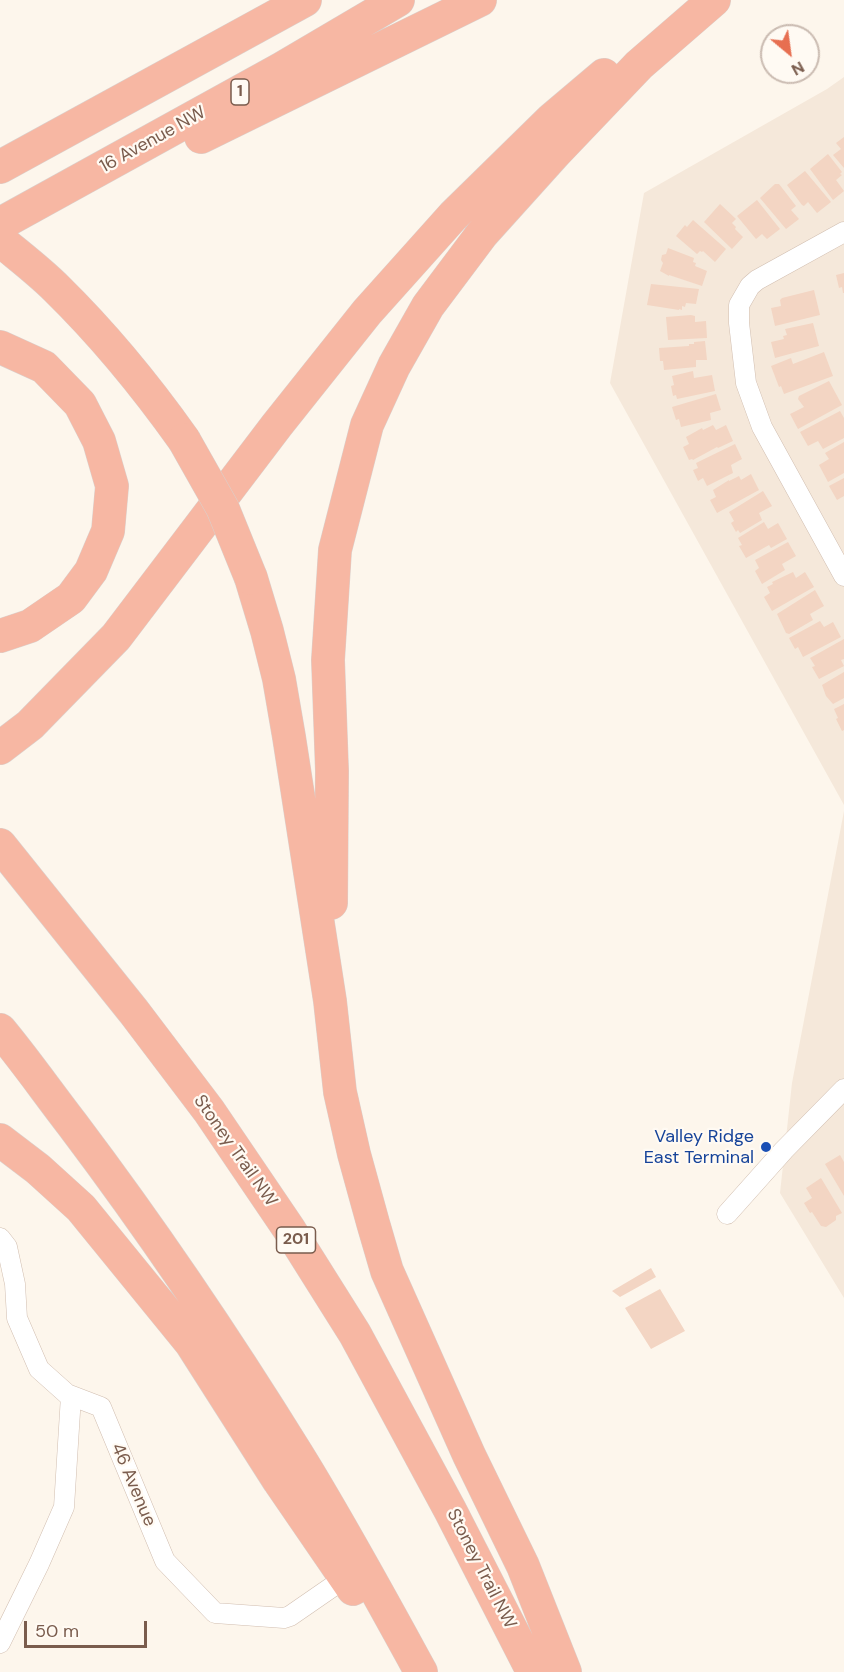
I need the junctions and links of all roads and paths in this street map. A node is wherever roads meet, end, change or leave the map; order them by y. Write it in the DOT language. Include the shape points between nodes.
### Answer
graph roads {
  1 [pos="304,0"];
  2 [pos="398,0"];
  3 [pos="480,0"];
  4 [pos="703,0"];
  5 [pos="714,0"];
  6 [pos="0,167"];
  7 [pos="81,180"];
  8 [pos="0,224"];
  9 [pos="844,232"];
  10 [pos="0,240"];
  11 [pos="0,347"];
  12 [pos="844,576"];
  13 [pos="0,636"];
  14 [pos="0,748"];
  15 [pos="1,846"];
  16 [pos="330,1001"];
  17 [pos="0,1030"];
  18 [pos="844,1089"];
  19 [pos="0,1140"];
  20 [pos="727,1214"];
  21 [pos="0,1238"];
  22 [pos="71,1396"];
  23 [pos="345,1578"];
  24 [pos="0,1643"];
  25 [pos="416,1672"];
  26 [pos="421,1672"];
  27 [pos="533,1672"];
  28 [pos="565,1672"];
  1 -- 6 [label="highway"];
  2 -- 7 [label="highway, 16 Avenue NW / 1"];
  3 -- 7 [label="highway" via="142,165"];
  4 -- 14 [label="highway" via="639,46 552,119 453,216 367,312 116,637 30,725"];
  5 -- 16 [label="highway" via="639,65 482,234 428,306 394,366 367,426 335,550 329,649"];
  7 -- 8 [label="highway, 16 Avenue NW / 1"];
  9 -- 12 [label="street" via="750,286 739,305 739,322 746,382 762,428"];
  10 -- 16 [label="highway, bridge" via="55,286 110,343 184,440 223,509 251,578 279,679"];
  11 -- 13 [label="highway" via="44,368 80,404 99,441 112,486 108,531 91,571 71,598 30,626"];
  15 -- 27 [label="highway, Stoney Trail NW / 201" via="134,1012 290,1229 356,1334"];
  16 -- 28 [label="highway" via="340,1092 387,1271 523,1566"];
  17 -- 26 [label="highway" via="134,1209 252,1383"];
  18 -- 20 [label="street"];
  19 -- 23 [label="highway" via="81,1208 185,1335"];
  21 -- 22 [label="street, 46 Avenue" via="7,1247 15,1284 17,1318 39,1369"];
  22 -- 23 [label="street, 46 Avenue" via="101,1407 165,1561 215,1613 284,1618"];
  22 -- 24 [label="street" via="64,1507"];
  23 -- 25 [label="highway"];
}
